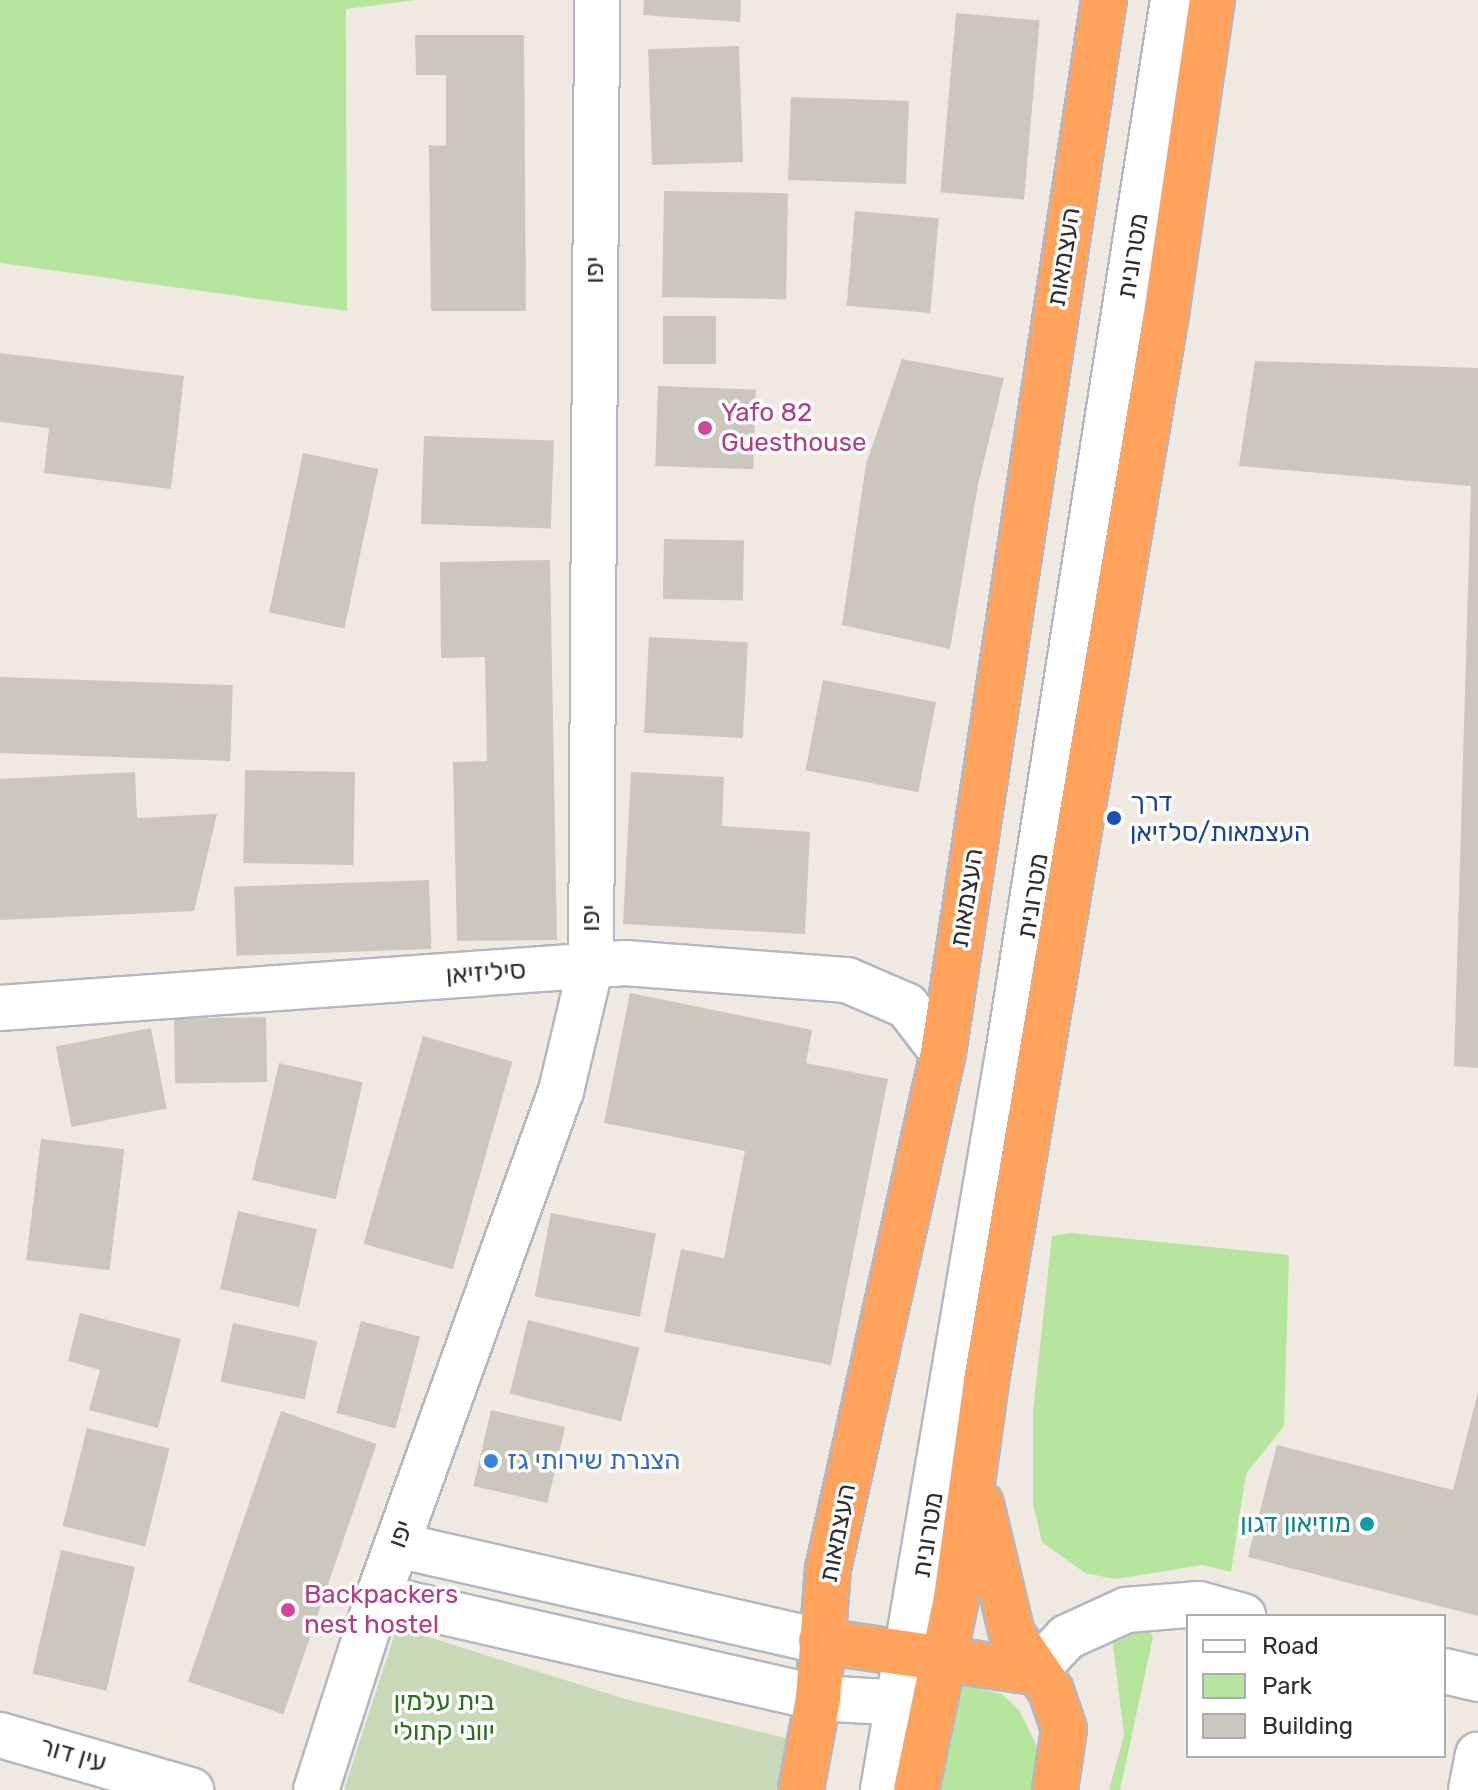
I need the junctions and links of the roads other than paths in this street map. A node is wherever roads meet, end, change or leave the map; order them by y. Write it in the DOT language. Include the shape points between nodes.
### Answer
graph roads {
  1 [pos="597,0"];
  2 [pos="1104,0"];
  3 [pos="1143,0"];
  4 [pos="1173,0"];
  5 [pos="1212,0"];
  6 [pos="591,965"];
  7 [pos="0,1008"];
  8 [pos="943,1053"];
  9 [pos="986,1381"];
  10 [pos="397,1545"];
  11 [pos="378,1597"];
  12 [pos="1236,1614"];
  13 [pos="821,1641"];
  14 [pos="911,1657"];
  15 [pos="1446,1671"];
  16 [pos="1034,1672"];
  17 [pos="1478,1679"];
  18 [pos="818,1698"];
  19 [pos="886,1701"];
  20 [pos="0,1735"];
  21 [pos="1478,1755"];
  22 [pos="191,1790"];
  23 [pos="316,1790"];
  24 [pos="801,1790"];
  25 [pos="854,1790"];
  26 [pos="883,1790"];
  27 [pos="916,1790"];
  28 [pos="1055,1790"];
  29 [pos="1471,1790"];
  1 -- 6 [label="street, יפו"];
  2 -- 8 [label="highway, העצמאות"];
  3 -- 14 [label="street, מטרונית"];
  4 -- 14 [label="street, מטרונית"];
  5 -- 9 [label="highway" via="1165,321"];
  6 -- 7 [label="street, סיליזיאן"];
  6 -- 8 [label="street, סיליזיאן" via="847,980 907,1006"];
  6 -- 10 [label="street, יפו" via="561,1091"];
  8 -- 13 [label="highway, העצמאות" via="836,1533"];
  9 -- 14 [label="highway"];
  9 -- 16 [label="highway" via="981,1511 1012,1634"];
  10 -- 11 [label="street, יפו"];
  10 -- 13 [label="street"];
  11 -- 18 [label="street"];
  11 -- 23 [label="street, יפו"];
  12 -- 16 [label="street" via="1199,1604 1126,1610 1067,1637"];
  13 -- 14 [label="highway"];
  13 -- 18 [label="highway, העצמאות"];
  14 -- 16 [label="highway"];
  14 -- 19 [label="street, מטרונית"];
  14 -- 19 [label="street" via="926,1685"];
  14 -- 27 [label="highway"];
  15 -- 17 [label="street"];
  16 -- 28 [label="highway" via="1051,1691 1064,1729"];
  18 -- 19 [label="street"];
  18 -- 24 [label="highway, העצמאות"];
  19 -- 25 [label="street, מטרונית"];
  19 -- 26 [label="street, מטרונית"];
  20 -- 22 [label="street, עין דור"];
  21 -- 29 [label="street"];
}
